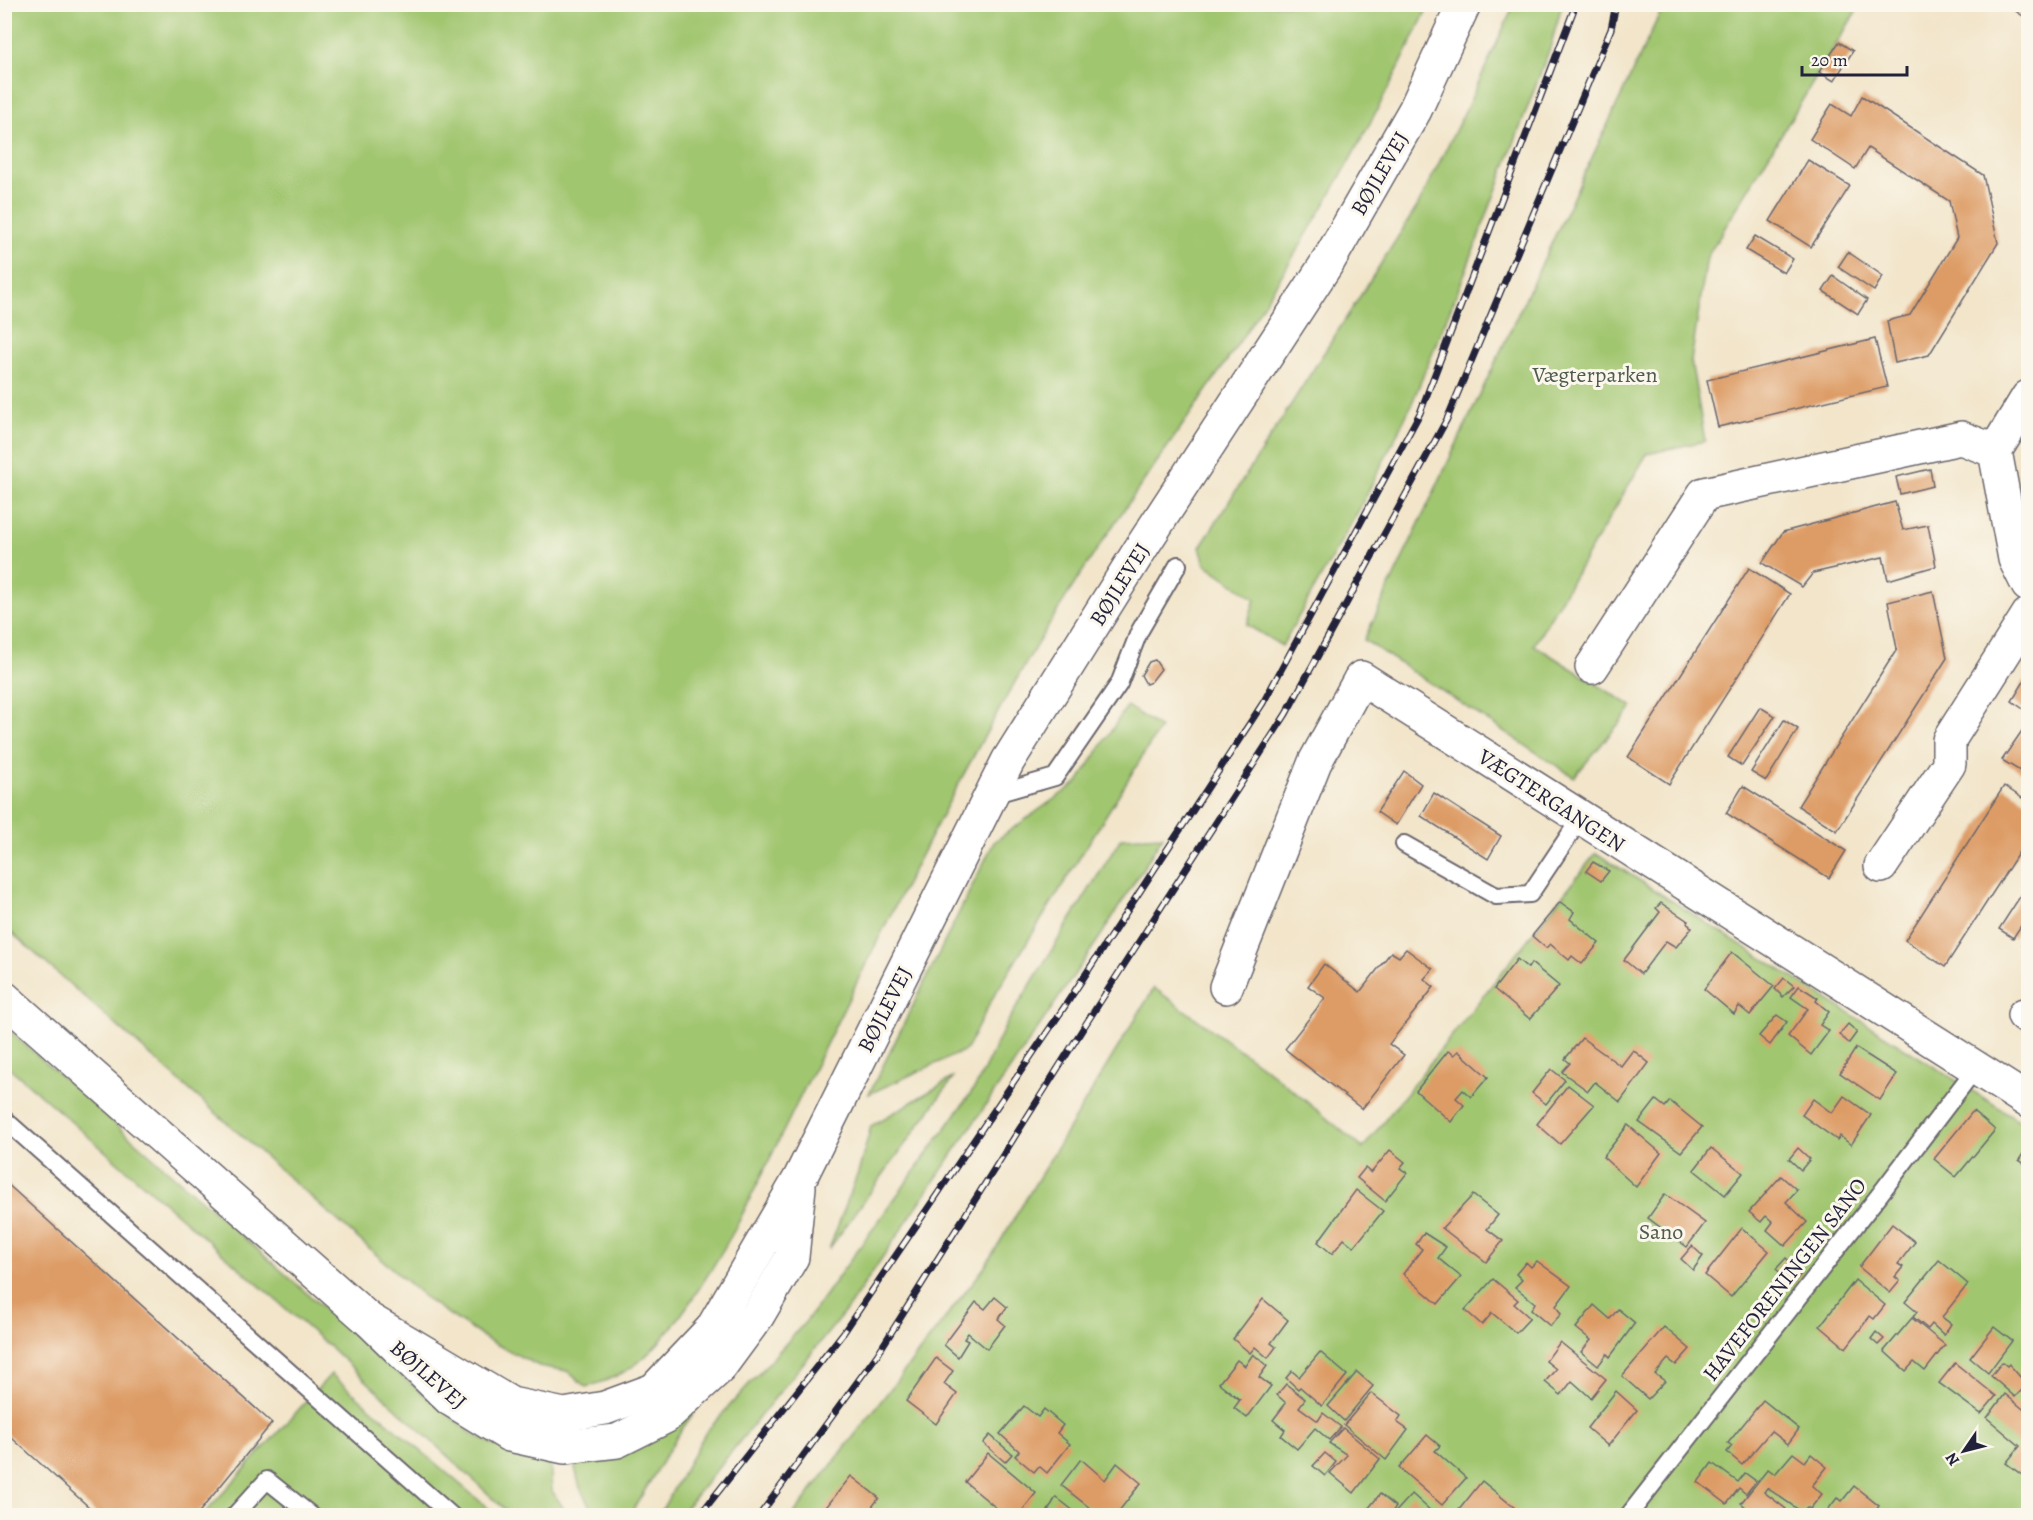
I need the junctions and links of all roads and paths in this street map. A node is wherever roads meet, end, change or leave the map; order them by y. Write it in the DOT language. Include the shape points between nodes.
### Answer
graph roads {
  1 [pos="1464,4"];
  2 [pos="2028,397"];
  3 [pos="1995,451"];
  4 [pos="1179,565"];
  5 [pos="2028,585"];
  6 [pos="2028,615"];
  7 [pos="1592,667"];
  8 [pos="991,795"];
  9 [pos="1580,819"];
  10 [pos="1404,844"];
  11 [pos="1881,866"];
  12 [pos="1226,987"];
  13 [pos="4,998"];
  14 [pos="1975,1069"];
  15 [pos="2028,1101"];
  16 [pos="4,1119"];
  17 [pos="234,1515"];
  18 [pos="312,1515"];
  19 [pos="452,1515"];
  20 [pos="1628,1515"];
  1 -- 8 [label="street, BØJLEVEJ" via="1415,110 1329,261 1143,545 1008,761"];
  2 -- 3 [label="street"];
  3 -- 5 [label="street" via="2015,559"];
  3 -- 7 [label="street" via="1961,438 1704,494"];
  4 -- 8 [label="lane" via="1139,632 1119,684 1055,777"];
  6 -- 11 [label="street" via="1949,740 1949,764"];
  8 -- 13 [label="street, BØJLEVEJ" via="800,1178 792,1257 758,1315 719,1368 665,1417 617,1441 564,1448 509,1435 450,1399 368,1319"];
  9 -- 10 [label="lane" via="1530,894 1496,896"];
  9 -- 12 [label="street, VÆGTERGANGEN" via="1361,678 1315,762"];
  9 -- 14 [label="street, VÆGTERGANGEN"];
  14 -- 15 [label="street, VÆGTERGANGEN"];
  14 -- 20 [label="lane, HAVEFORENINGEN SANO"];
  16 -- 19 [label="lane"];
  17 -- 18 [label="lane" via="267,1480"];
}
